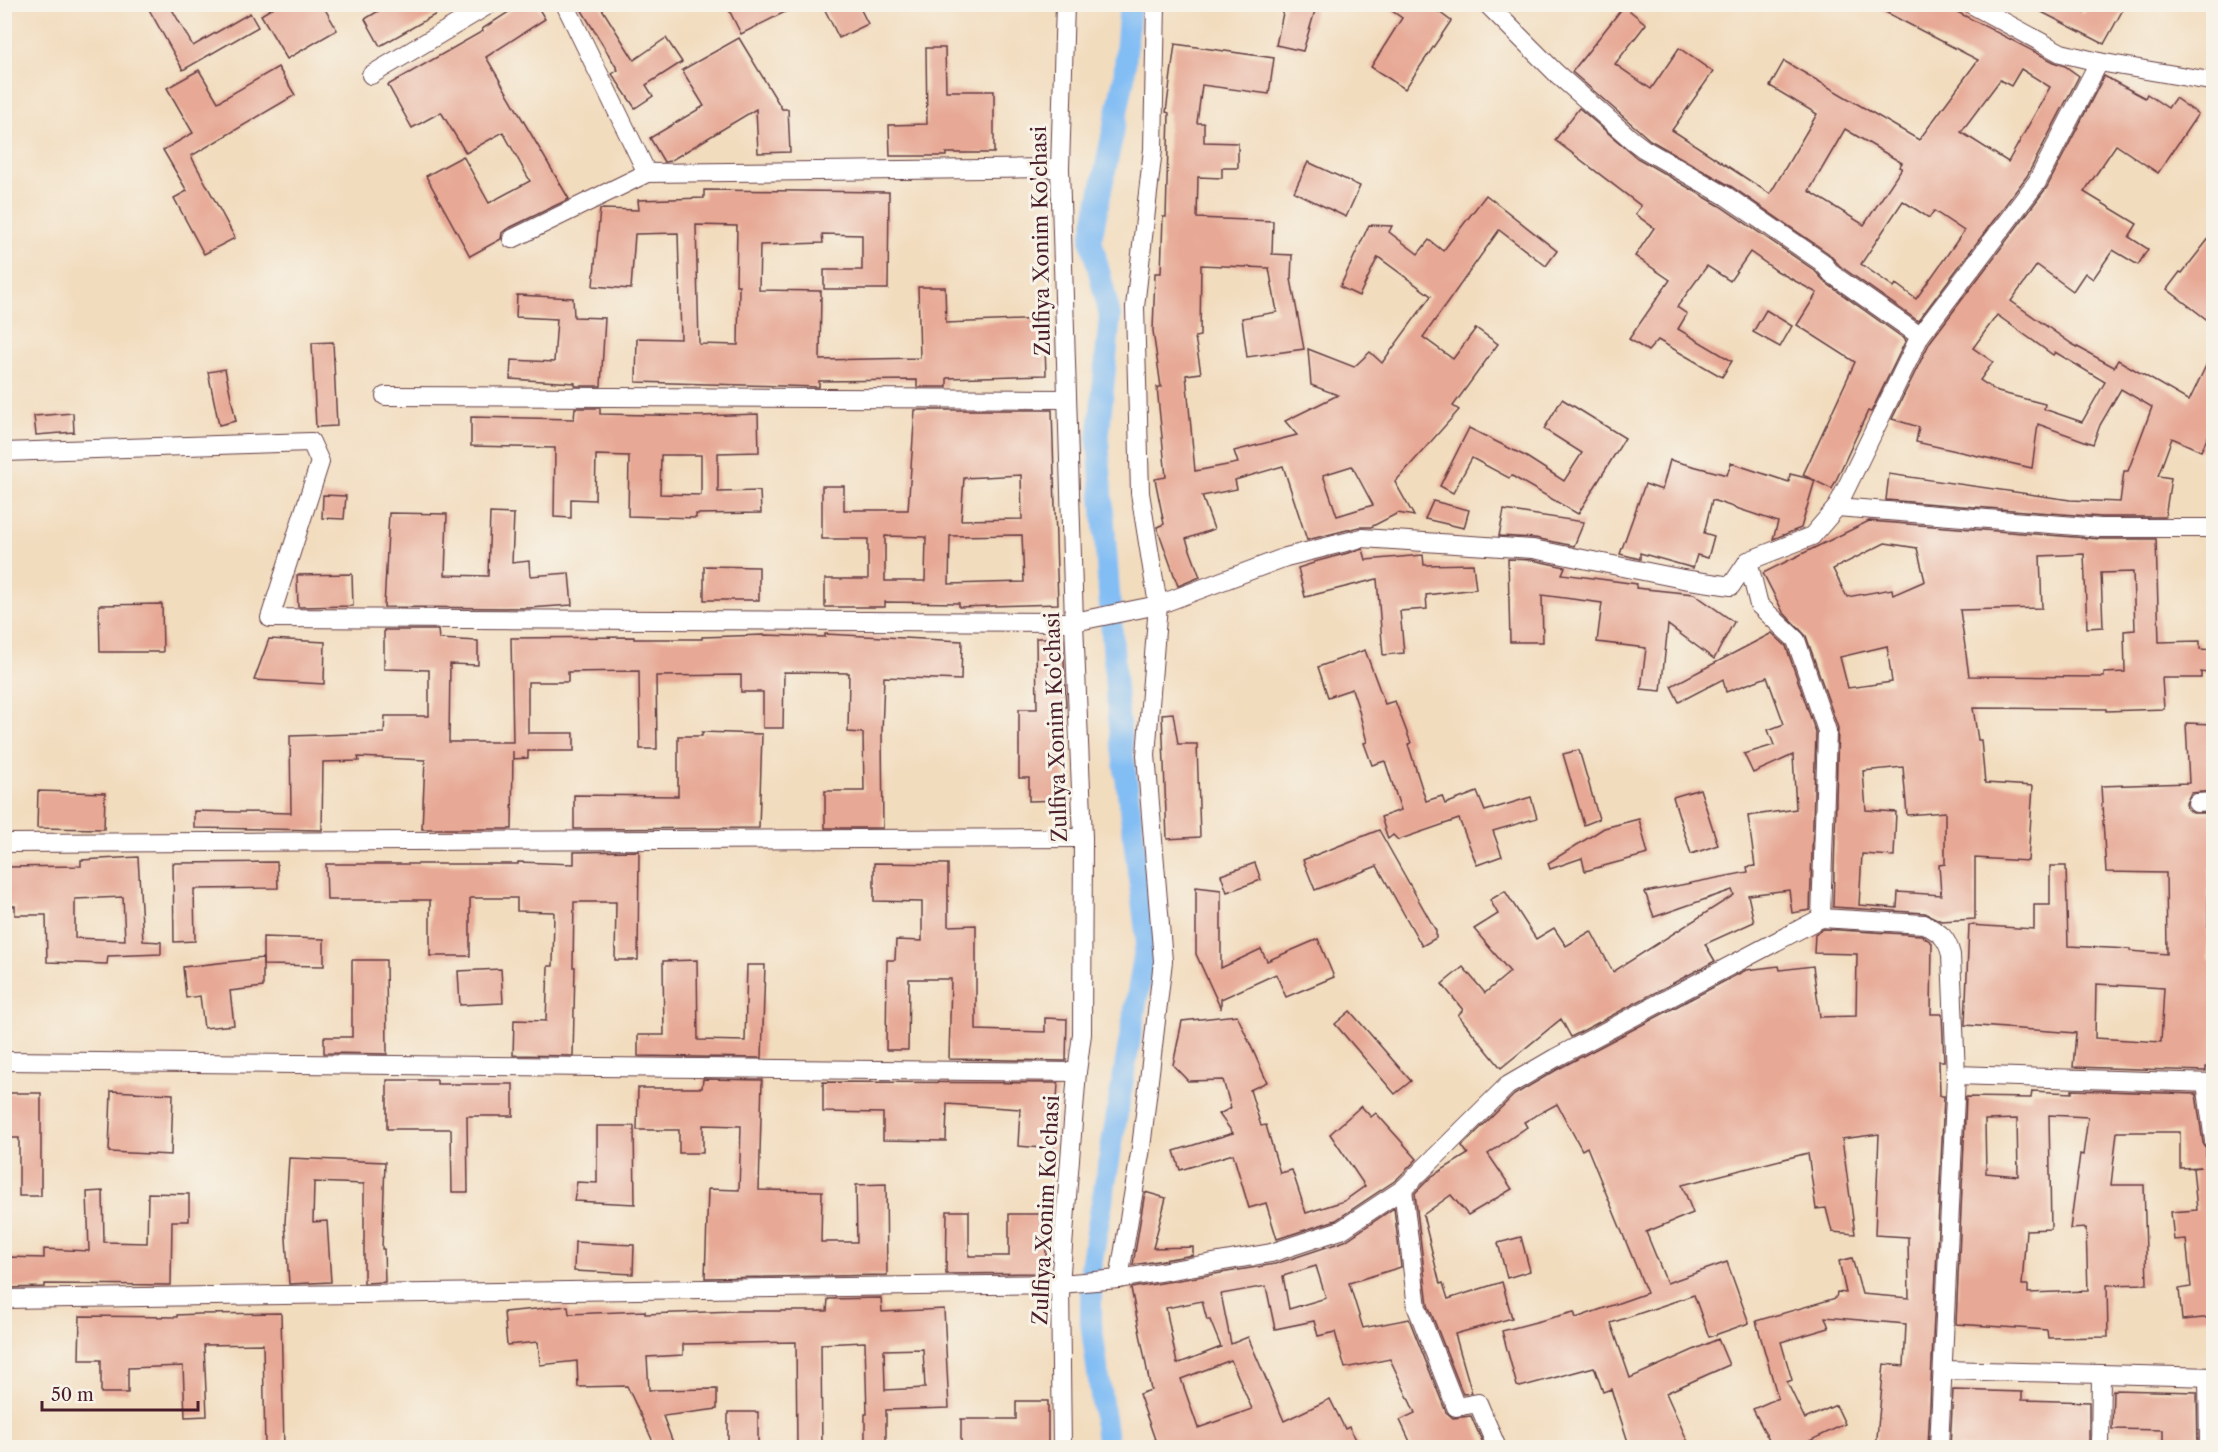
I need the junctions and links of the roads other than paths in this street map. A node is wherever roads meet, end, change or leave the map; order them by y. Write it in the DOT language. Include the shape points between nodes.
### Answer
graph roads {
  1 [pos="490,4"];
  2 [pos="565,4"];
  3 [pos="1065,4"];
  4 [pos="1156,4"];
  5 [pos="1487,4"];
  6 [pos="1971,4"];
  7 [pos="2099,62"];
  8 [pos="371,75"];
  9 [pos="2212,81"];
  10 [pos="1060,168"];
  11 [pos="647,173"];
  12 [pos="513,239"];
  13 [pos="1920,336"];
  14 [pos="385,396"];
  15 [pos="1067,399"];
  16 [pos="4,452"];
  17 [pos="1837,507"];
  18 [pos="2214,528"];
  19 [pos="1748,561"];
  20 [pos="1150,607"];
  21 [pos="1081,621"];
  22 [pos="1083,837"];
  23 [pos="4,843"];
  24 [pos="1821,918"];
  25 [pos="4,1061"];
  26 [pos="1077,1072"];
  27 [pos="1956,1075"];
  28 [pos="2210,1083"];
  29 [pos="2214,1141"];
  30 [pos="1403,1189"];
  31 [pos="1111,1280"];
  32 [pos="1065,1283"];
  33 [pos="4,1299"];
  34 [pos="1943,1370"];
  35 [pos="2101,1374"];
  36 [pos="2211,1377"];
  37 [pos="1062,1448"];
  38 [pos="1497,1448"];
  39 [pos="1939,1448"];
  40 [pos="2100,1448"];
  41 [pos="2209,1448"];
  1 -- 8 [label="street"];
  2 -- 11 [label="street"];
  3 -- 10 [label="street, Zulfiya Xonim Ko'chasi"];
  4 -- 20 [label="street" via="1153,149 1135,307 1140,493"];
  5 -- 13 [label="street" via="1556,74 1632,140 1726,196"];
  6 -- 7 [label="street" via="2061,53"];
  7 -- 9 [label="street"];
  7 -- 13 [label="street" via="2037,182"];
  10 -- 11 [label="street"];
  10 -- 15 [label="street, Zulfiya Xonim Ko'chasi"];
  11 -- 12 [label="street"];
  13 -- 17 [label="street"];
  14 -- 15 [label="street"];
  15 -- 21 [label="street, Zulfiya Xonim Ko'chasi"];
  16 -- 21 [label="street" via="310,442 320,462 270,618"];
  17 -- 18 [label="street" via="2101,528"];
  17 -- 19 [label="street" via="1812,536"];
  19 -- 20 [label="street" via="1731,586 1533,549 1362,538 1286,557"];
  19 -- 24 [label="street" via="1759,605 1796,640 1827,731"];
  20 -- 21 [label="street"];
  20 -- 31 [label="street" via="1146,755 1163,961 1141,1148"];
  21 -- 22 [label="street, Zulfiya Xonim Ko'chasi"];
  22 -- 23 [label="street"];
  22 -- 26 [label="street, Zulfiya Xonim Ko'chasi" via="1082,1034"];
  24 -- 27 [label="street" via="1924,924 1948,941"];
  24 -- 30 [label="street" via="1507,1086"];
  25 -- 26 [label="street"];
  26 -- 32 [label="street, Zulfiya Xonim Ko'chasi"];
  27 -- 28 [label="street"];
  27 -- 34 [label="street"];
  28 -- 29 [label="street"];
  30 -- 31 [label="street" via="1341,1230 1271,1253"];
  30 -- 38 [label="street" via="1417,1308 1456,1407 1478,1403"];
  31 -- 32 [label="street"];
  32 -- 33 [label="street"];
  32 -- 37 [label="street, Zulfiya Xonim Ko'chasi"];
  34 -- 35 [label="street"];
  34 -- 39 [label="street"];
  35 -- 36 [label="street"];
  35 -- 40 [label="street"];
  36 -- 41 [label="street"];
}
